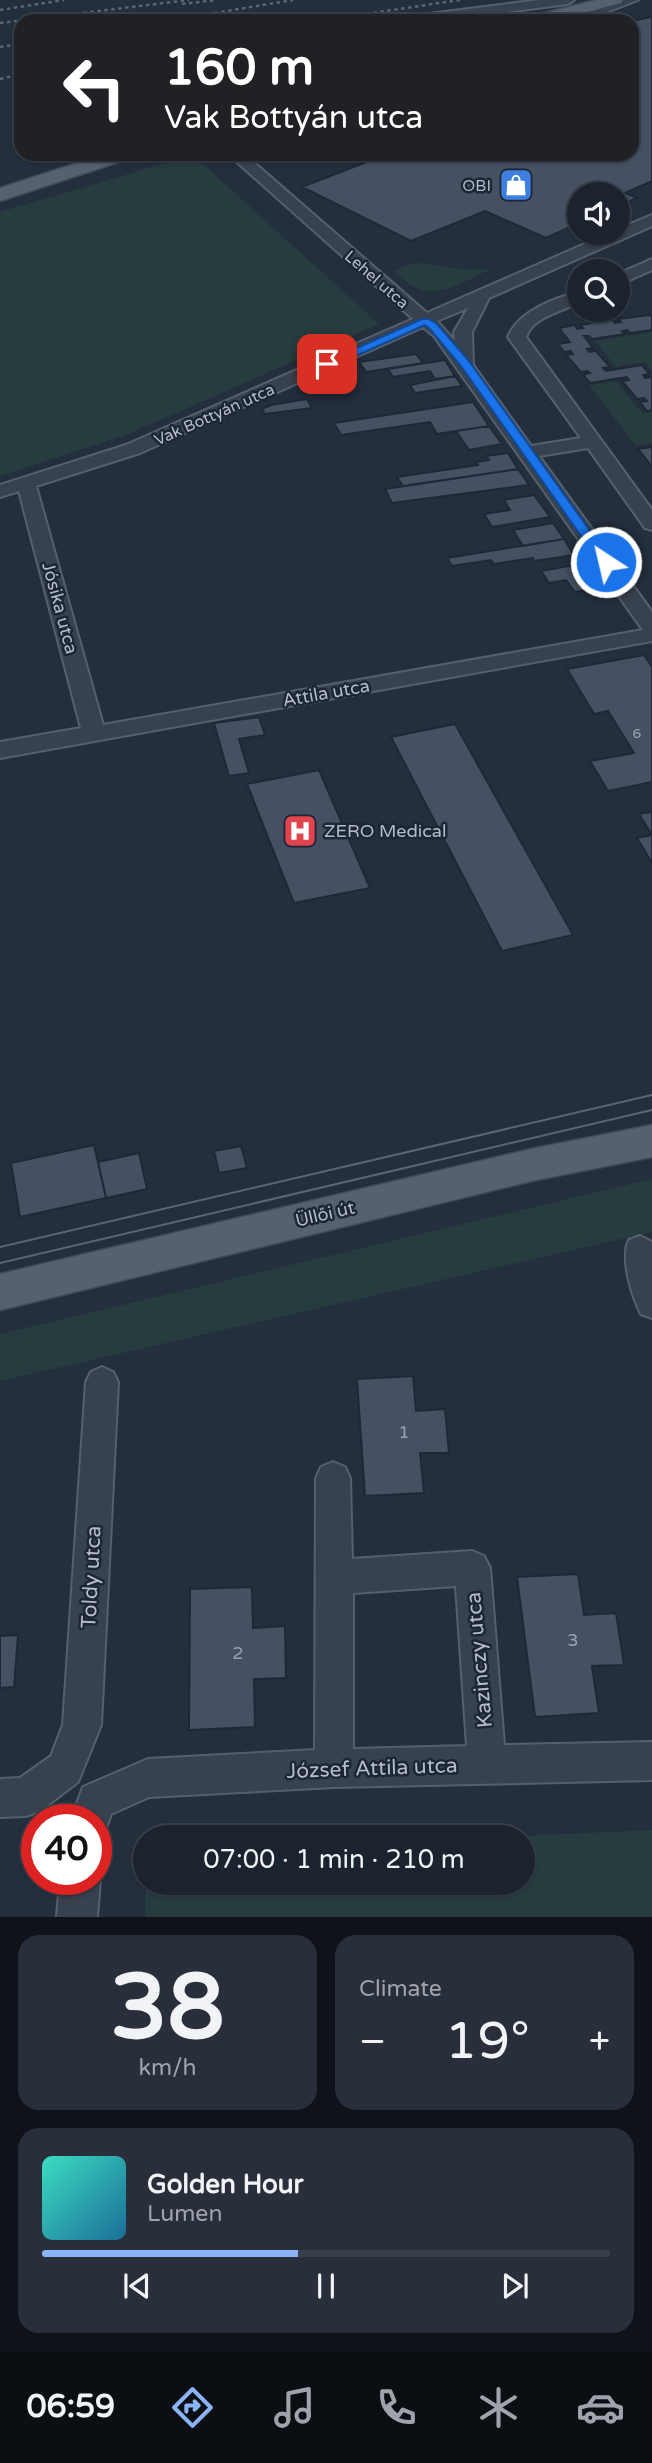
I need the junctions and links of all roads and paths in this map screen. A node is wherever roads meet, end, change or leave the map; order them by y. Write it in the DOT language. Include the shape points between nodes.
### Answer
graph roads {
  1 [pos="568,0"];
  2 [pos="615,0"];
  3 [pos="632,0"];
  4 [pos="460,14"];
  5 [pos="562,14"];
  6 [pos="591,14"];
  7 [pos="103,161"];
  8 [pos="243,161"];
  9 [pos="0,195"];
  10 [pos="652,220"];
  11 [pos="652,264"];
  12 [pos="630,274"];
  13 [pos="388,290"];
  14 [pos="482,296"];
  15 [pos="567,303"];
  16 [pos="426,321"];
  17 [pos="465,363"];
  18 [pos="593,442"];
  19 [pos="528,453"];
  20 [pos="26,483"];
  21 [pos="0,491"];
  22 [pos="652,524"];
  23 [pos="652,627"];
  24 [pos="652,635"];
  25 [pos="94,734"];
  26 [pos="0,750"];
  27 [pos="652,1141"];
  28 [pos="640,1249"];
  29 [pos="0,1292"];
  30 [pos="652,1304"];
  31 [pos="102,1382"];
  32 [pos="333,1478"];
  33 [pos="335,1577"];
  34 [pos="652,1761"];
  35 [pos="487,1764"];
  36 [pos="334,1768"];
  37 [pos="65,1769"];
  38 [pos="0,1798"];
  39 [pos="105,1804"];
  40 [pos="79,1895"];
  41 [pos="77,1917"];
  1 -- 4 [label="street"];
  2 -- 5 [label="main road"];
  3 -- 6 [label="street"];
  7 -- 9 [label="main road"];
  8 -- 13 [label="street, Lehel utca"];
  10 -- 14 [label="street, Vak Bottyán utca"];
  11 -- 12 [label="street"];
  13 -- 14 [label="street" via="421,300"];
  13 -- 16 [label="street, Lehel utca"];
  14 -- 16 [label="street, Vak Bottyán utca"];
  14 -- 17 [label="street" via="463,332"];
  15 -- 18 [label="street" via="529,320 517,337"];
  16 -- 17 [label="street, Lehel utca"];
  16 -- 20 [label="street, Vak Bottyán utca" via="133,449"];
  17 -- 19 [label="street, Lehel utca"];
  18 -- 19 [label="street"];
  18 -- 22 [label="street"];
  19 -- 23 [label="street, Lehel utca"];
  20 -- 21 [label="street, Vak Bottyán utca"];
  20 -- 25 [label="street, Jósika utca"];
  24 -- 25 [label="street, Attila utca"];
  25 -- 26 [label="street, Attila utca"];
  27 -- 29 [label="main road, Üllői út" via="536,1164"];
  28 -- 30 [label="street"];
  31 -- 37 [label="street, Toldy utca" via="82,1726"];
  32 -- 33 [label="street"];
  33 -- 35 [label="street, Kazinczy utca" via="472,1568"];
  33 -- 36 [label="street"];
  34 -- 35 [label="street, József Attila utca"];
  35 -- 36 [label="street, József Attila utca"];
  36 -- 39 [label="street, József Attila utca" via="148,1778"];
  37 -- 38 [label="street" via="26,1797"];
  40 -- 41 [label="street"];
}
